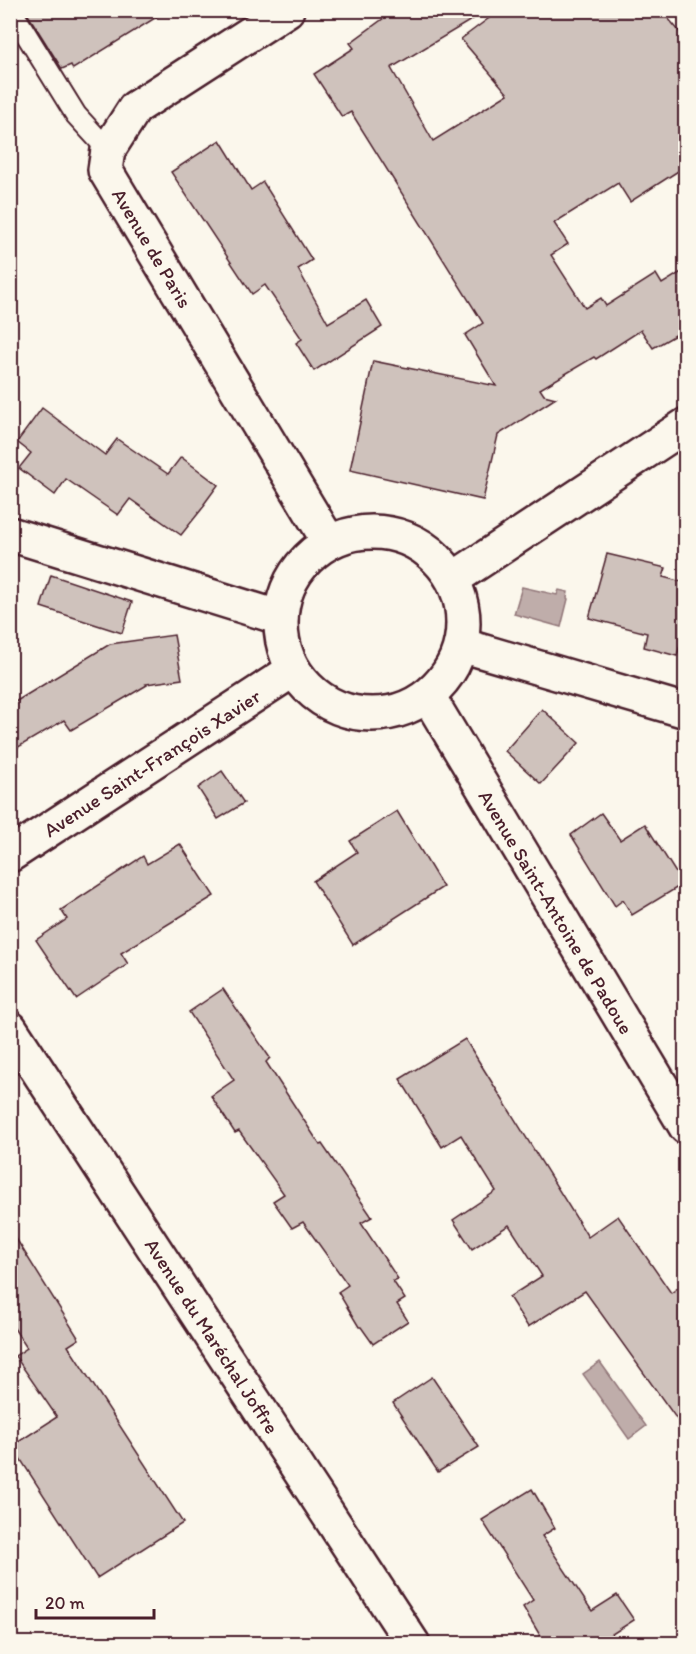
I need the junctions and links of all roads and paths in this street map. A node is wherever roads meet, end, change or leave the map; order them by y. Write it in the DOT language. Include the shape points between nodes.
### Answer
graph roads {
  1 [pos="11,10"];
  2 [pos="287,10"];
  3 [pos="108,150"];
  4 [pos="686,425"];
  5 [pos="10,534"];
  6 [pos="329,542"];
  7 [pos="453,579"];
  8 [pos="281,618"];
  9 [pos="461,645"];
  10 [pos="293,670"];
  11 [pos="428,696"];
  12 [pos="686,711"];
  13 [pos="10,855"];
  14 [pos="10,1028"];
  15 [pos="686,1126"];
  16 [pos="413,1644"];
  1 -- 3 [label="lane" via="76,116"];
  2 -- 3 [label="street" via="135,108"];
  3 -- 6 [label="street, Avenue de Paris" via="105,170"];
  4 -- 7 [label="street"];
  5 -- 8 [label="street"];
  6 -- 7 [label="street" via="356,533 385,532 412,540 436,557"];
  6 -- 8 [label="street" via="305,561 293,579"];
  7 -- 9 [label="street" via="462,600"];
  8 -- 10 [label="street" via="283,645"];
  9 -- 11 [label="street" via="449,673"];
  9 -- 12 [label="street"];
  10 -- 11 [label="street" via="313,694 340,709 370,715 401,710"];
  10 -- 13 [label="street, Avenue Saint-François Xavier"];
  11 -- 15 [label="street, Avenue Saint-Antoine de Padoue"];
  14 -- 16 [label="street, Avenue du Maréchal Joffre"];
}
